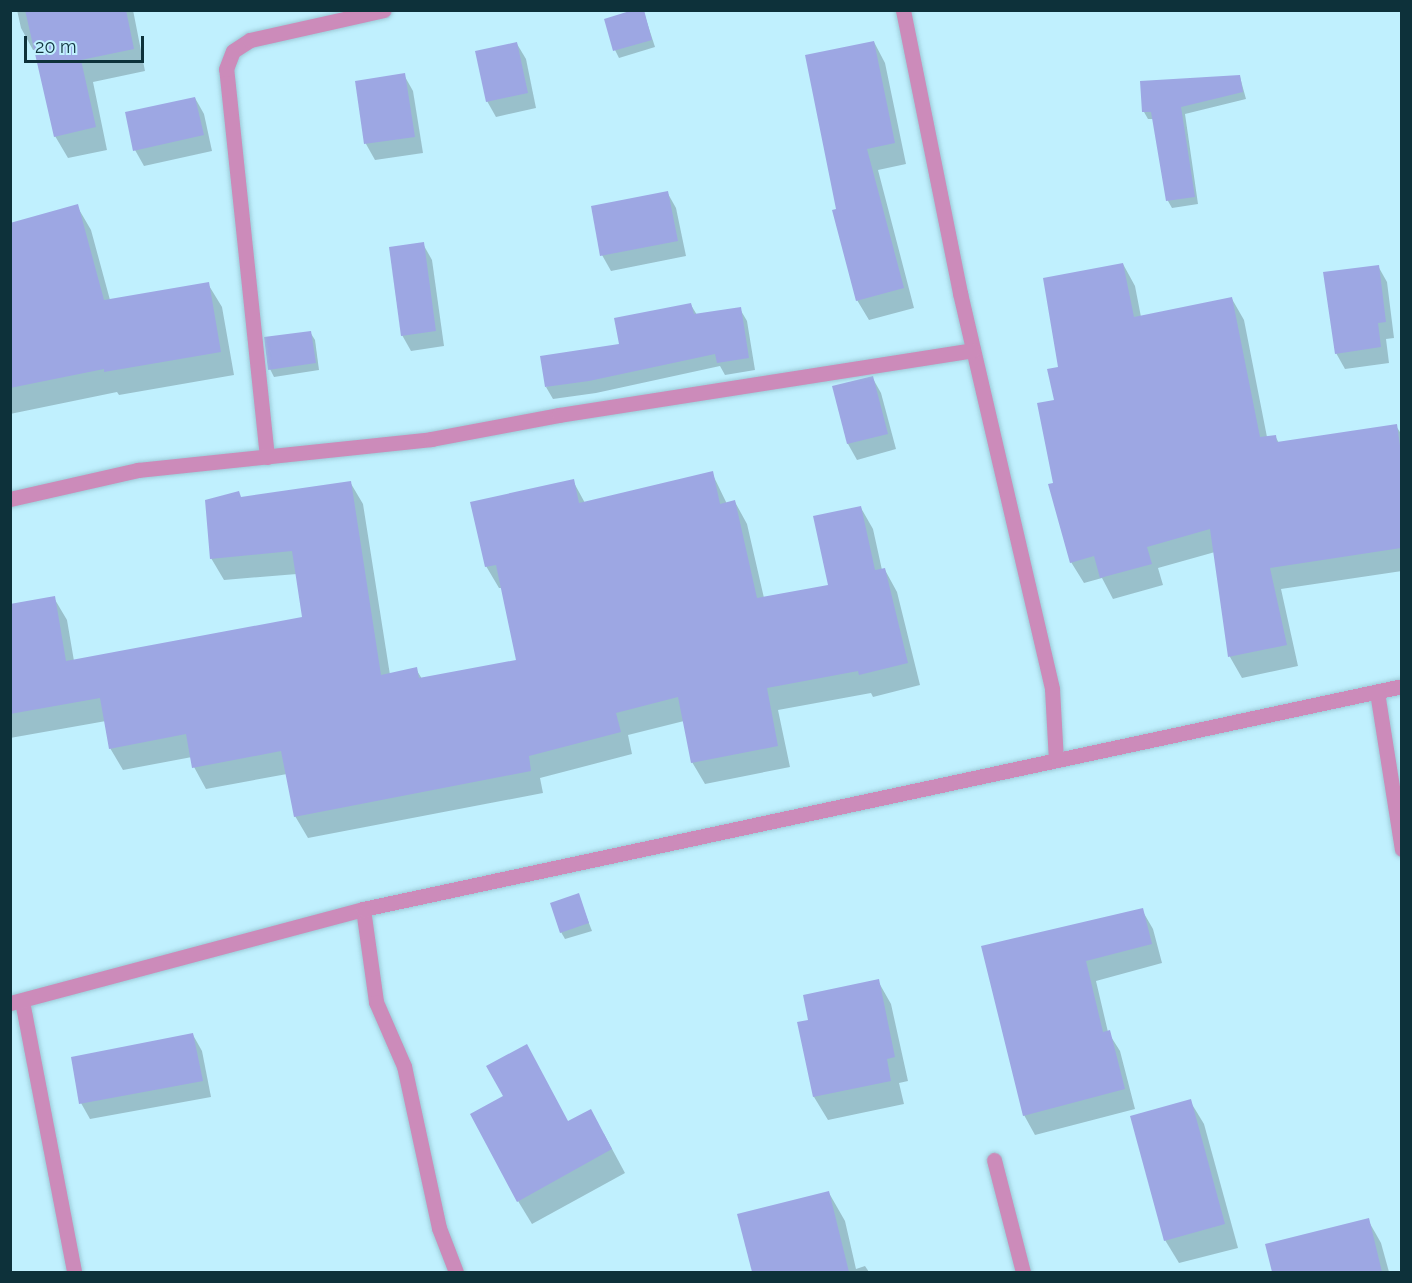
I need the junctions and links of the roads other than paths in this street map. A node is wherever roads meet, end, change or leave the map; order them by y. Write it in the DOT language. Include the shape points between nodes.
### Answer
graph roads {
  1 [pos="384,10"];
  2 [pos="903,10"];
  3 [pos="972,350"];
  4 [pos="267,457"];
  5 [pos="10,499"];
  6 [pos="1401,687"];
  7 [pos="1377,692"];
  8 [pos="1056,760"];
  9 [pos="1401,849"];
  10 [pos="363,909"];
  11 [pos="16,1002"];
  12 [pos="994,1160"];
  13 [pos="74,1272"];
  14 [pos="456,1272"];
  15 [pos="1023,1272"];
  1 -- 4 [label="street" via="250,40 233,51 226,69"];
  2 -- 3 [label="street"];
  3 -- 4 [label="street" via="431,439"];
  3 -- 8 [label="street" via="1052,689"];
  4 -- 5 [label="street" via="138,470"];
  6 -- 7 [label="street"];
  7 -- 8 [label="street"];
  7 -- 9 [label="street"];
  8 -- 10 [label="street"];
  10 -- 11 [label="street"];
  10 -- 14 [label="street" via="376,1002 404,1066 439,1228"];
  11 -- 13 [label="street"];
  12 -- 15 [label="street"];
}
